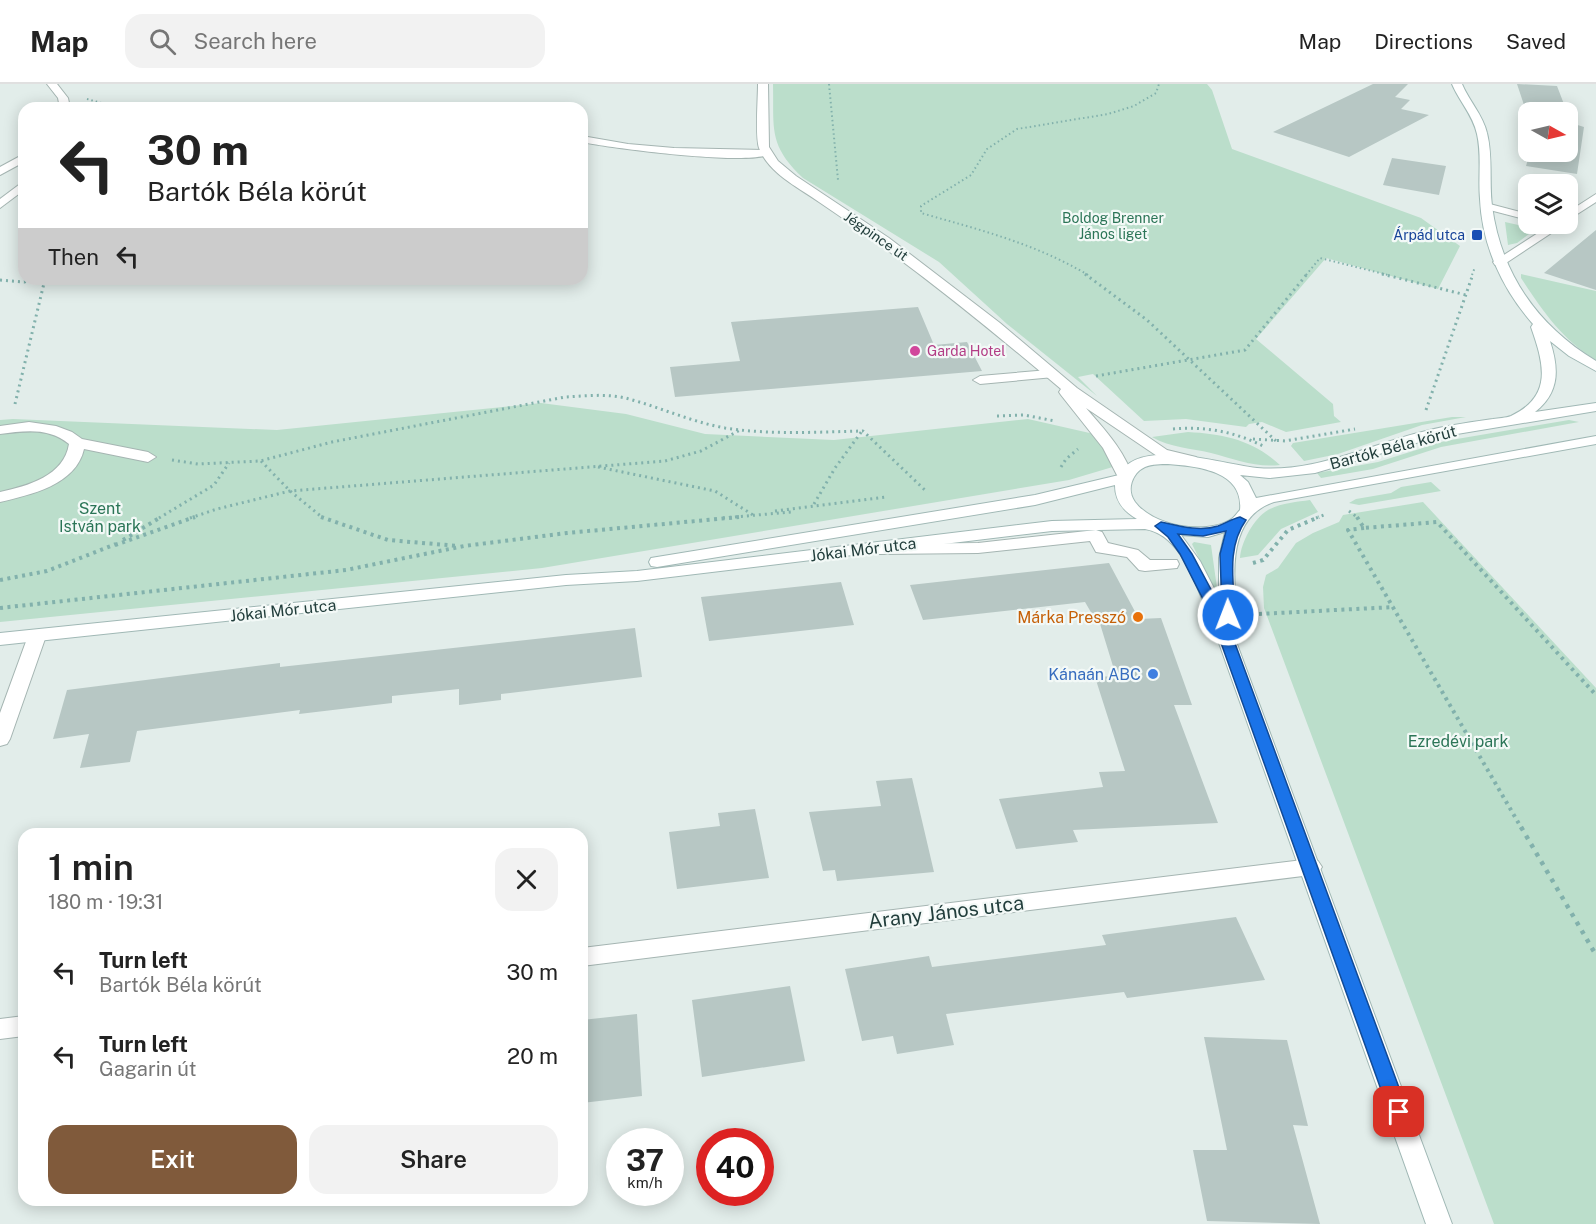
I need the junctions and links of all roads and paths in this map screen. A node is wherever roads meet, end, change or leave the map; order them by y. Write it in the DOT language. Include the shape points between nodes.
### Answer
graph roads {
  1 [pos="52,84"];
  2 [pos="763,84"];
  3 [pos="829,84"];
  4 [pos="1159,84"];
  5 [pos="1457,84"];
  6 [pos="65,102"];
  7 [pos="588,140"];
  8 [pos="767,153"];
  9 [pos="18,161"];
  10 [pos="0,172"];
  11 [pos="838,184"];
  12 [pos="18,189"];
  13 [pos="1596,197"];
  14 [pos="0,205"];
  15 [pos="1486,206"];
  16 [pos="1578,210"];
  17 [pos="1518,214"];
  18 [pos="1543,234"];
  19 [pos="1499,262"];
  20 [pos="0,280"];
  21 [pos="18,282"];
  22 [pos="43,285"];
  23 [pos="1536,322"];
  24 [pos="1188,360"];
  25 [pos="1590,364"];
  26 [pos="1045,369"];
  27 [pos="1596,373"];
  28 [pos="1086,378"];
  29 [pos="980,380"];
  30 [pos="1426,407"];
  31 [pos="1596,407"];
  32 [pos="1506,421"];
  33 [pos="742,428"];
  34 [pos="4,429"];
  35 [pos="863,431"];
  36 [pos="1246,438"];
  37 [pos="1596,440"];
  38 [pos="1276,441"];
  39 [pos="1284,441"];
  40 [pos="77,443"];
  41 [pos="148,457"];
  42 [pos="260,460"];
  43 [pos="1191,460"];
  44 [pos="229,462"];
  45 [pos="592,466"];
  46 [pos="1211,466"];
  47 [pos="1125,478"];
  48 [pos="291,491"];
  49 [pos="927,492"];
  50 [pos="916,493"];
  51 [pos="893,496"];
  52 [pos="0,497"];
  53 [pos="933,499"];
  54 [pos="814,504"];
  55 [pos="1349,511"];
  56 [pos="753,515"];
  57 [pos="1244,515"];
  58 [pos="1325,515"];
  59 [pos="1161,526"];
  60 [pos="1364,528"];
  61 [pos="115,545"];
  62 [pos="464,546"];
  63 [pos="850,550"];
  64 [pos="1263,560"];
  65 [pos="1170,564"];
  66 [pos="0,580"];
  67 [pos="566,580"];
  68 [pos="1394,607"];
  69 [pos="0,608"];
  70 [pos="1259,614"];
  71 [pos="37,636"];
  72 [pos="0,639"];
  73 [pos="1235,657"];
  74 [pos="1596,695"];
  75 [pos="0,739"];
  76 [pos="1311,867"];
  77 [pos="588,956"];
  78 [pos="1596,956"];
  79 [pos="18,1027"];
  80 [pos="0,1029"];
  81 [pos="1438,1224"];
  1 -- 6 [label="street"];
  2 -- 8 [label="street"];
  3 -- 11 [label="path"];
  4 -- 24 [label="path" via="1156,93 1134,106 1017,129 987,148 971,175 921,206 921,213 1059,258 1121,298"];
  5 -- 15 [label="street" via="1483,135"];
  7 -- 8 [label="street" via="648,150"];
  8 -- 26 [label="street, Jégpince út" via="792,178 885,241"];
  9 -- 10 [label="street"];
  12 -- 14 [label="street"];
  13 -- 16 [label="street"];
  15 -- 17 [label="street"];
  15 -- 19 [label="street"];
  18 -- 19 [label="street"];
  19 -- 23 [label="street"];
  20 -- 21 [label="path"];
  22 -- 34 [label="path"];
  23 -- 25 [label="street"];
  23 -- 32 [label="street" via="1550,358 1552,380 1533,407"];
  24 -- 28 [label="path"];
  24 -- 30 [label="path" via="1245,350 1320,258 1466,295"];
  24 -- 38 [label="path"];
  25 -- 27 [label="street"];
  26 -- 29 [label="street"];
  26 -- 43 [label="street, Jégpince út" via="1149,446"];
  26 -- 47 [label="street, Jégpince út" via="1106,443"];
  31 -- 32 [label="street, Bartók Béla körút"];
  32 -- 46 [label="street, Bartók Béla körút" via="1432,434 1354,460 1286,472"];
  33 -- 35 [label="path"];
  33 -- 42 [label="path" via="692,421 627,398 575,396 332,442"];
  33 -- 45 [label="path" via="701,451 665,461"];
  34 -- 40 [label="street" via="51,429"];
  35 -- 49 [label="path"];
  35 -- 54 [label="path"];
  36 -- 38 [label="path"];
  37 -- 57 [label="street, Bartók Béla körút" via="1271,498 1256,503"];
  38 -- 39 [label="path"];
  40 -- 41 [label="street"];
  40 -- 52 [label="street" via="73,460 53,478 23,493"];
  41 -- 44 [label="path" via="198,464"];
  42 -- 44 [label="path"];
  42 -- 48 [label="path"];
  43 -- 46 [label="street, Bartók Béla körút"];
  43 -- 47 [label="street, Bartók Béla körút" via="1147,462"];
  44 -- 61 [label="path" via="214,485"];
  45 -- 48 [label="path"];
  45 -- 56 [label="path" via="715,491"];
  46 -- 57 [label="street" via="1242,485 1249,498"];
  47 -- 59 [label="street" via="1123,493 1128,504"];
  47 -- 67 [label="street, Jókai Mór utca" via="1035,500"];
  48 -- 61 [label="path" via="217,509"];
  48 -- 62 [label="path" via="325,520 346,527 388,540"];
  49 -- 50 [label="path"];
  49 -- 53 [label="path"];
  51 -- 54 [label="path"];
  54 -- 56 [label="path"];
  55 -- 60 [label="path"];
  56 -- 62 [label="path"];
  57 -- 59 [label="street, Bartók Béla körút" via="1220,530 1203,532"];
  57 -- 73 [label="street" via="1233,529 1226,554 1228,615"];
  58 -- 64 [label="path" via="1288,530"];
  59 -- 63 [label="street, Jókai Mór utca" via="1052,526"];
  59 -- 73 [label="street" via="1186,554"];
  60 -- 68 [label="path" via="1348,530"];
  60 -- 74 [label="path" via="1437,522"];
  61 -- 66 [label="path" via="47,571"];
  62 -- 69 [label="path" via="346,570"];
  63 -- 65 [label="street" via="978,548 1095,535 1102,549 1120,548 1141,558 1145,567"];
  63 -- 67 [label="street, Jókai Mór utca" via="638,576"];
  67 -- 71 [label="street, Jókai Mór utca"];
  68 -- 70 [label="path"];
  68 -- 78 [label="path"];
  71 -- 72 [label="street, Jókai Mór utca"];
  71 -- 75 [label="street"];
  73 -- 76 [label="street"];
  76 -- 77 [label="street, Arany János utca"];
  76 -- 81 [label="street"];
  79 -- 80 [label="street"];
}
